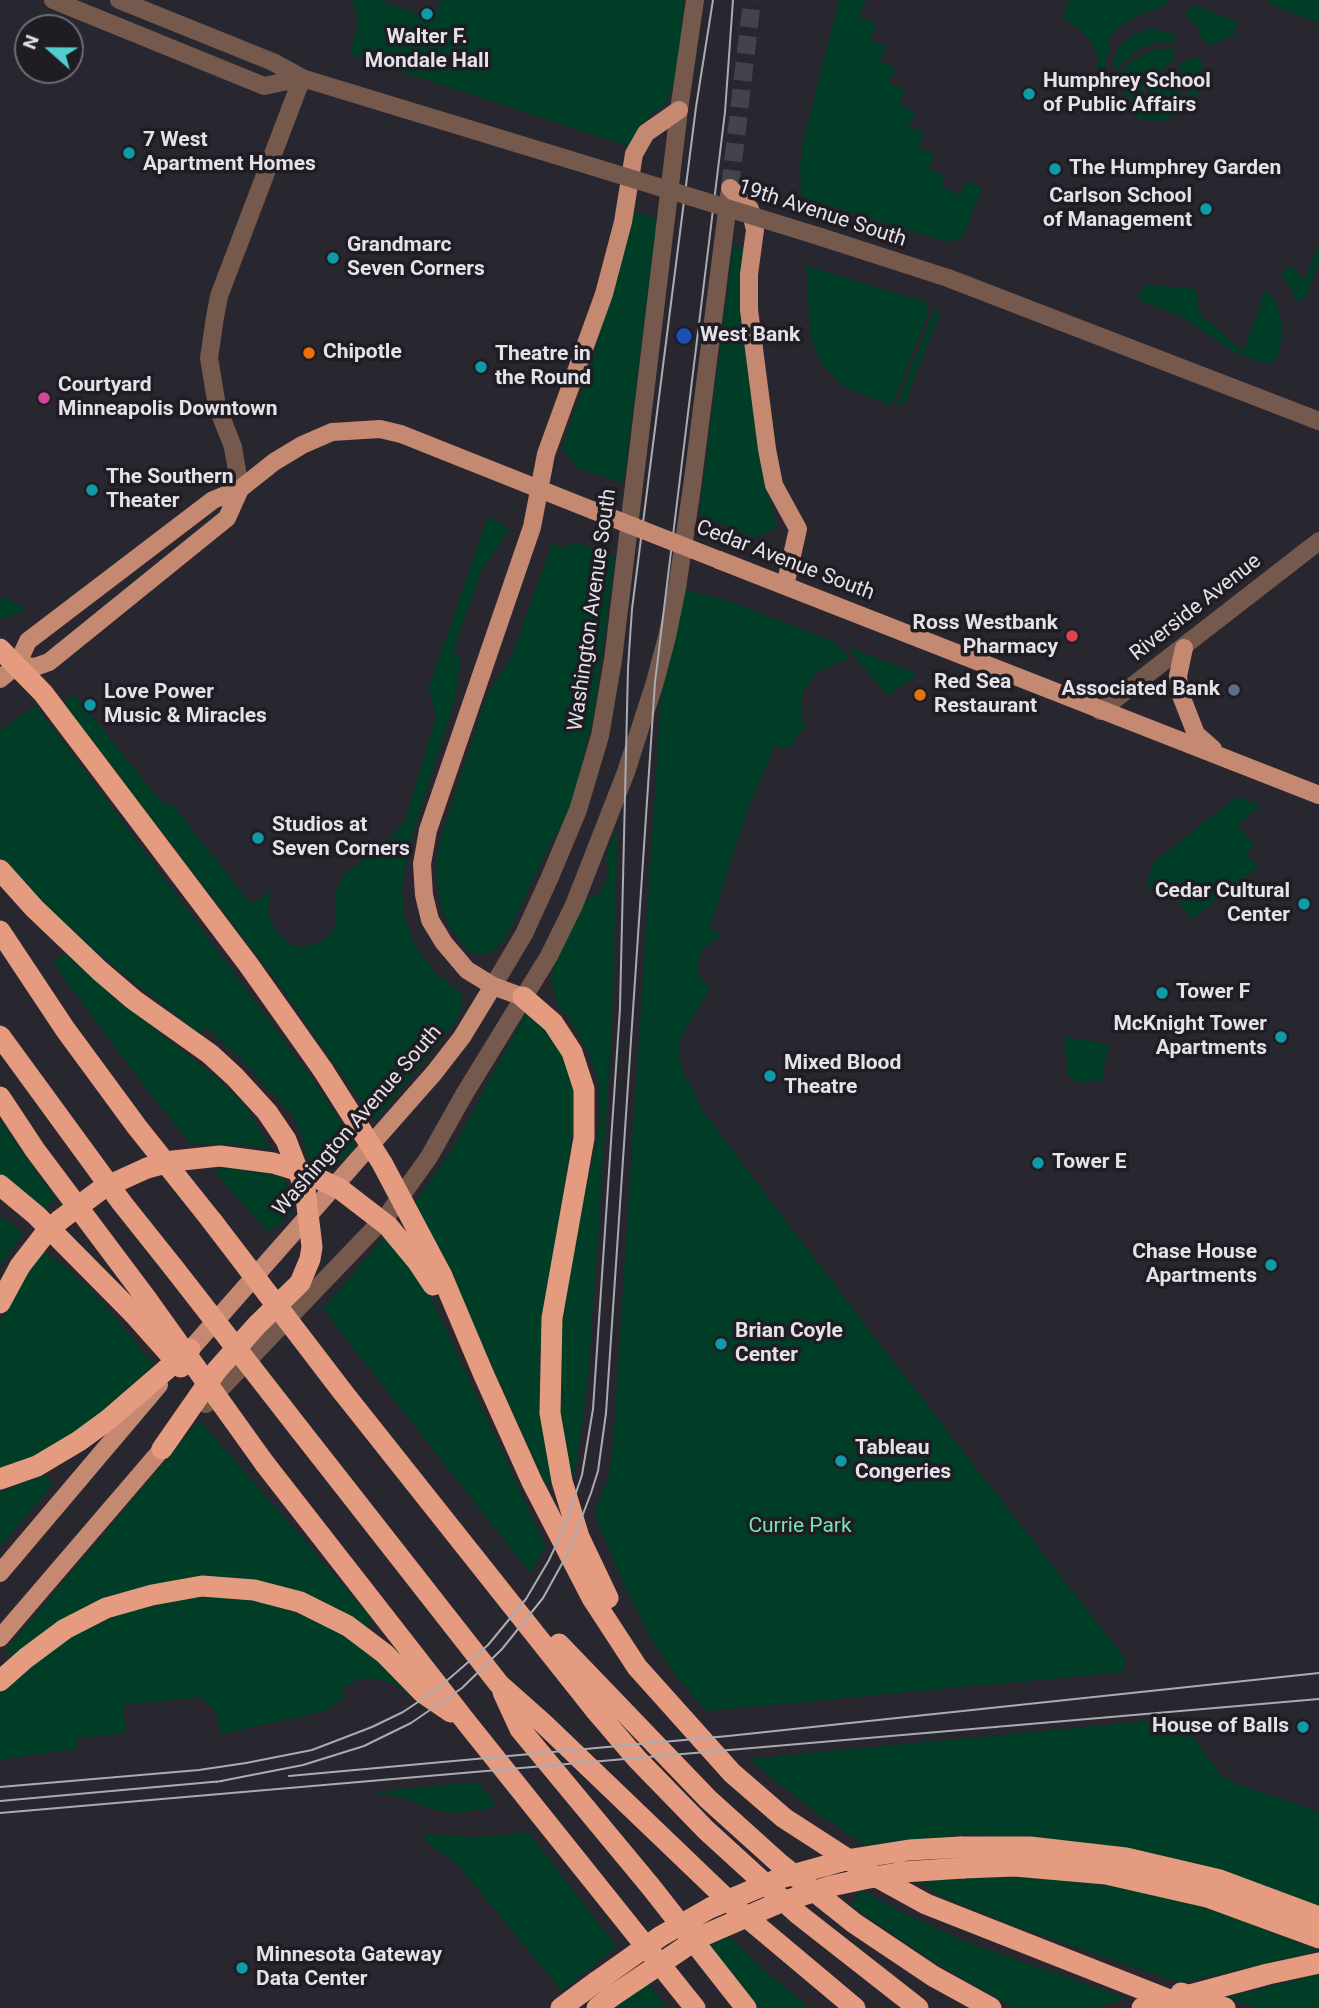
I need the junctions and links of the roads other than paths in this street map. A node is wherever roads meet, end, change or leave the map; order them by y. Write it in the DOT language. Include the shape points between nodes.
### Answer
graph roads {
  1 [pos="53,0"];
  2 [pos="119,0"];
  3 [pos="695,0"];
  4 [pos="302,78"];
  5 [pos="679,110"];
  6 [pos="730,188"];
  7 [pos="1319,421"];
  8 [pos="240,489"];
  9 [pos="539,489"];
  10 [pos="1319,541"];
  11 [pos="785,586"];
  12 [pos="1185,648"];
  13 [pos="0,649"];
  14 [pos="8,672"];
  15 [pos="1100,711"];
  16 [pos="1224,758"];
  17 [pos="1319,795"];
  18 [pos="0,870"];
  19 [pos="0,931"];
  20 [pos="493,986"];
  21 [pos="523,997"];
  22 [pos="0,1036"];
  23 [pos="0,1097"];
  24 [pos="0,1185"];
  25 [pos="0,1202"];
  26 [pos="309,1212"];
  27 [pos="67,1245"];
  28 [pos="438,1281"];
  29 [pos="0,1303"];
  30 [pos="140,1305"];
  31 [pos="191,1348"];
  32 [pos="162,1449"];
  33 [pos="0,1479"];
  34 [pos="463,1544"];
  35 [pos="0,1573"];
  36 [pos="0,1638"];
  37 [pos="0,1681"];
  38 [pos="499,1684"];
  39 [pos="673,1709"];
  40 [pos="467,1723"];
  41 [pos="954,1916"];
  42 [pos="1319,1917"];
  43 [pos="1319,1938"];
  44 [pos="1319,1964"];
  45 [pos="604,2002"];
  46 [pos="561,2008"];
  47 [pos="695,2008"];
  48 [pos="746,2008"];
  49 [pos="855,2008"];
  50 [pos="918,2008"];
  51 [pos="991,2008"];
  52 [pos="1142,2008"];
  53 [pos="1190,2008"];
  54 [pos="1225,2008"];
  1 -- 4 [label="street, 19th Avenue South" via="264,86"];
  2 -- 4 [label="street, 19th Avenue South"];
  3 -- 5 [label="street, Washington Avenue South"];
  4 -- 7 [label="street, 19th Avenue South, bridge" via="948,278"];
  4 -- 8 [label="street" via="215,317 209,358"];
  5 -- 9 [label="main road" via="646,133 634,154 604,294 546,454"];
  5 -- 20 [label="street, Washington Avenue South" via="600,736 578,810 524,934"];
  6 -- 11 [label="main road" via="750,209 755,230 749,310 767,449 774,485 798,529"];
  6 -- 21 [label="street" via="679,575 658,671 626,772 574,905"];
  8 -- 9 [label="main road, Cedar Avenue South" via="302,445 332,432 368,429 401,434"];
  8 -- 14 [label="main road" via="214,500 28,641"];
  8 -- 14 [label="main road" via="227,518 49,662"];
  9 -- 11 [label="main road, Cedar Avenue South, bridge"];
  9 -- 20 [label="main road" via="532,527 428,830 422,864 430,920 467,970"];
  10 -- 12 [label="street, Riverside Avenue"];
  11 -- 15 [label="main road, Cedar Avenue South"];
  12 -- 15 [label="street, Riverside Avenue"];
  12 -- 16 [label="main road" via="1178,676 1189,719 1196,734"];
  13 -- 14 [label="highway"];
  14 -- 28 [label="highway, bridge" via="43,693 323,1070 395,1185"];
  15 -- 16 [label="main road, Cedar Avenue South"];
  16 -- 17 [label="main road, Cedar Avenue South"];
  18 -- 26 [label="highway" via="100,971 210,1054 242,1084 286,1140"];
  19 -- 34 [label="highway, bridge" via="137,1127"];
  20 -- 21 [label="main road"];
  20 -- 26 [label="main road, Washington Avenue South" via="435,1073"];
  21 -- 32 [label="street" via="389,1213"];
  21 -- 39 [label="highway" via="553,1023 572,1052 584,1089 584,1138 552,1318 550,1413 562,1481 579,1538 601,1586"];
  22 -- 38 [label="highway, bridge" via="122,1203"];
  23 -- 30 [label="highway"];
  24 -- 27 [label="highway"];
  25 -- 27 [label="highway"];
  26 -- 31 [label="main road, Washington Avenue South"];
  26 -- 32 [label="highway" via="312,1247 300,1283 217,1370"];
  27 -- 30 [label="highway"];
  28 -- 29 [label="highway, bridge" via="388,1226 340,1189 273,1163 196,1157 146,1168 103,1188 60,1220 20,1266"];
  28 -- 39 [label="highway" via="592,1598 637,1667"];
  30 -- 40 [label="highway, bridge"];
  31 -- 33 [label="highway" via="79,1441 37,1466"];
  31 -- 35 [label="main road, Washington Avenue South"];
  32 -- 36 [label="main road"];
  34 -- 50 [label="highway" via="663,1787 798,1914"];
  34 -- 51 [label="highway" via="753,1842 854,1923"];
  37 -- 40 [label="highway" via="65,1629 106,1608 201,1586 254,1590 300,1602 348,1626 385,1654 423,1693"];
  38 -- 48 [label="highway" via="520,1729"];
  38 -- 49 [label="highway" via="737,1909"];
  39 -- 41 [label="highway" via="732,1773 784,1818 866,1871"];
  40 -- 47 [label="highway"];
  41 -- 53 [label="highway"];
  41 -- 54 [label="highway"];
  42 -- 46 [label="highway, bridge" via="1220,1880 1126,1858 1030,1847 909,1850 846,1860 781,1878 710,1908"];
  43 -- 45 [label="highway, bridge" via="1242,1908 1106,1874 1043,1868 903,1872 831,1886 700,1937"];
  44 -- 52 [label="highway, bridge"];
}
